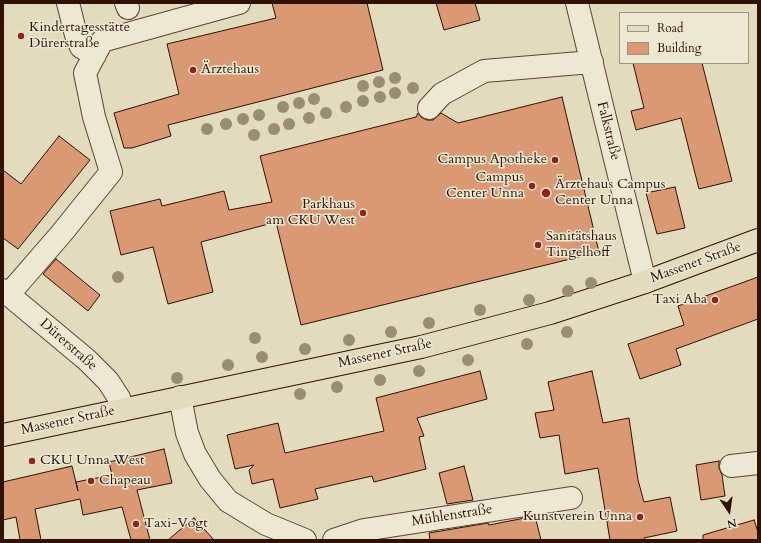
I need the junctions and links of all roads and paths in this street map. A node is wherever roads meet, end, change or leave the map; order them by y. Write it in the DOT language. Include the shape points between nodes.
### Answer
graph roads {
  1 [pos="68,3"];
  2 [pos="239,3"];
  3 [pos="577,3"];
  4 [pos="95,55"];
  5 [pos="592,62"];
  6 [pos="436,111"];
  7 [pos="758,240"];
  8 [pos="645,282"];
  9 [pos="6,292"];
  10 [pos="180,398"];
  11 [pos="122,410"];
  12 [pos="3,435"];
  13 [pos="758,463"];
  14 [pos="731,466"];
  15 [pos="571,498"];
  16 [pos="305,540"];
  17 [pos="334,540"];
  1 -- 4 [label="street" via="81,47"];
  2 -- 4 [label="street" via="102,41"];
  3 -- 5 [label="street, Falkstraße"];
  4 -- 9 [label="street" via="85,73 94,117 111,172 61,234"];
  5 -- 6 [label="street" via="484,71 462,84"];
  5 -- 8 [label="street, Falkstraße"];
  7 -- 8 [label="main road, Massener Straße"];
  8 -- 10 [label="main road, Massener Straße" via="550,313 421,347"];
  9 -- 11 [label="street, Dürerstraße" via="108,380 119,398"];
  10 -- 11 [label="main road, Massener Straße"];
  10 -- 16 [label="street" via="187,433 195,454 210,479 228,500 266,524"];
  11 -- 12 [label="main road, Massener Straße"];
  13 -- 14 [label="street"];
  15 -- 17 [label="street, Mühlenstraße" via="364,530"];
}
